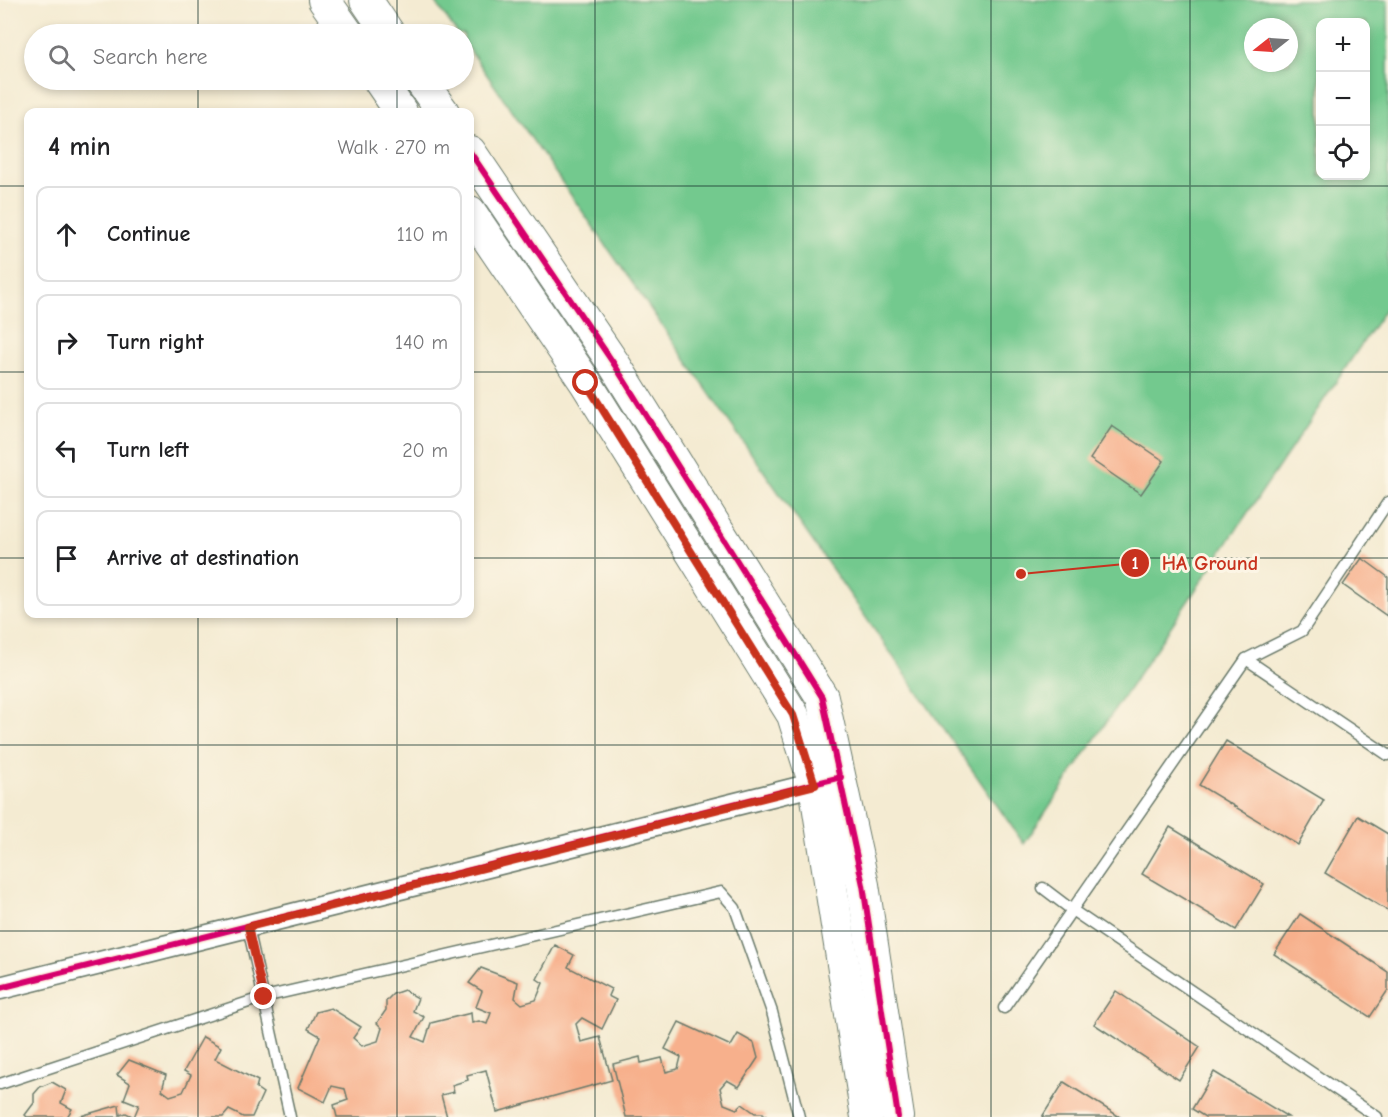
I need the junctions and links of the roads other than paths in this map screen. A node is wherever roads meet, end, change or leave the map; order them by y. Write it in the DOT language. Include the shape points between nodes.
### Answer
graph roads {
  1 [pos="324,0"];
  2 [pos="366,0"];
  3 [pos="341,24"];
  4 [pos="382,24"];
  5 [pos="386,90"];
  6 [pos="427,90"];
  7 [pos="398,108"];
  8 [pos="440,108"];
  9 [pos="474,158"];
  10 [pos="474,218"];
  11 [pos="1388,502"];
  12 [pos="1246,658"];
  13 [pos="1388,755"];
  14 [pos="828,781"];
  15 [pos="1043,888"];
  16 [pos="1072,910"];
  17 [pos="248,927"];
  18 [pos="0,988"];
  19 [pos="264,997"];
  20 [pos="1004,1008"];
  21 [pos="0,1084"];
  22 [pos="290,1117"];
  23 [pos="799,1117"];
  24 [pos="867,1117"];
  25 [pos="898,1117"];
  26 [pos="1377,1117"];
  1 -- 3 [label="street"];
  2 -- 4 [label="street"];
  5 -- 7 [label="street"];
  6 -- 8 [label="street"];
  9 -- 14 [label="street" via="614,364 822,696"];
  10 -- 14 [label="street" via="586,383 793,715"];
  11 -- 12 [label="lane" via="1302,632"];
  12 -- 13 [label="lane"];
  12 -- 16 [label="lane"];
  14 -- 17 [label="street"];
  14 -- 24 [label="street"];
  14 -- 25 [label="street" via="863,885"];
  15 -- 16 [label="lane"];
  16 -- 20 [label="lane"];
  16 -- 26 [label="lane"];
  17 -- 18 [label="street"];
  17 -- 19 [label="lane"];
  19 -- 21 [label="lane"];
  19 -- 22 [label="lane"];
  19 -- 23 [label="lane" via="721,892 735,908 772,1012"];
}
